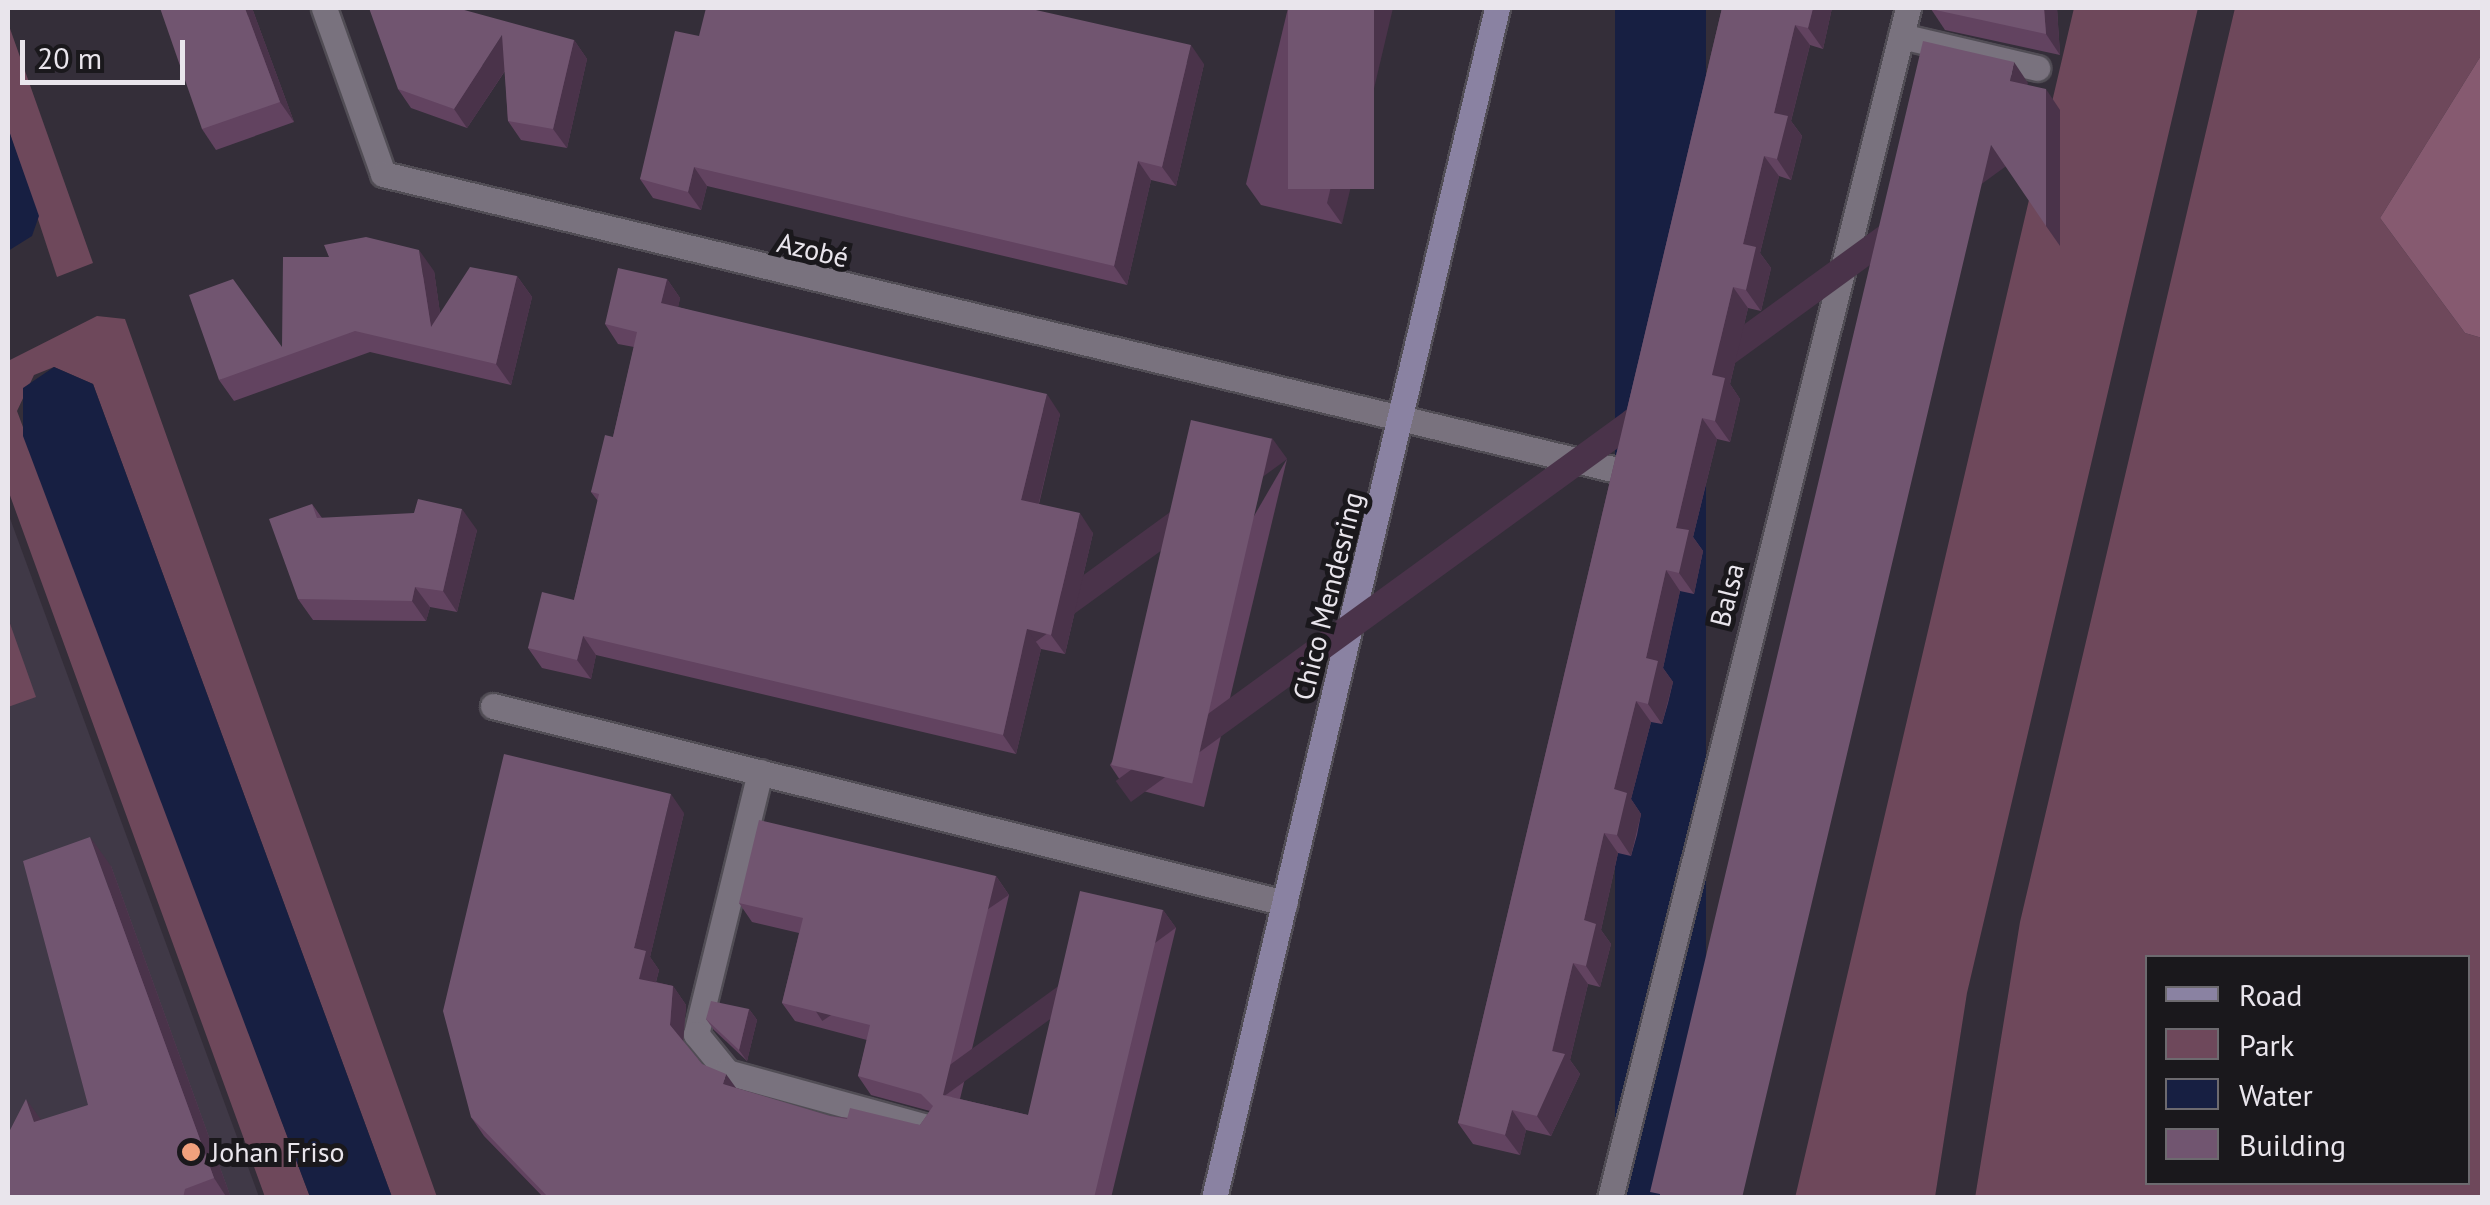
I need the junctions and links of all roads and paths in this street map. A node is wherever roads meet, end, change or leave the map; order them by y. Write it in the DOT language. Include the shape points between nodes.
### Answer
graph roads {
  1 [pos="324,8"];
  2 [pos="1496,8"];
  3 [pos="1908,8"];
  4 [pos="1901,36"];
  5 [pos="2037,68"];
  6 [pos="1402,421"];
  7 [pos="1617,470"];
  8 [pos="493,706"];
  9 [pos="760,772"];
  10 [pos="1284,903"];
  11 [pos="930,1128"];
  12 [pos="1214,1198"];
  13 [pos="1610,1198"];
  1 -- 6 [label="street, Azobé" via="383,174"];
  2 -- 6 [label="street, Chico Mendesring"];
  3 -- 4 [label="street, Balsa"];
  4 -- 5 [label="street"];
  4 -- 13 [label="street, Balsa"];
  6 -- 7 [label="street"];
  6 -- 10 [label="street, Chico Mendesring"];
  8 -- 9 [label="street"];
  9 -- 10 [label="street"];
  9 -- 11 [label="street" via="696,1034 727,1072"];
  10 -- 12 [label="street, Chico Mendesring"];
}
